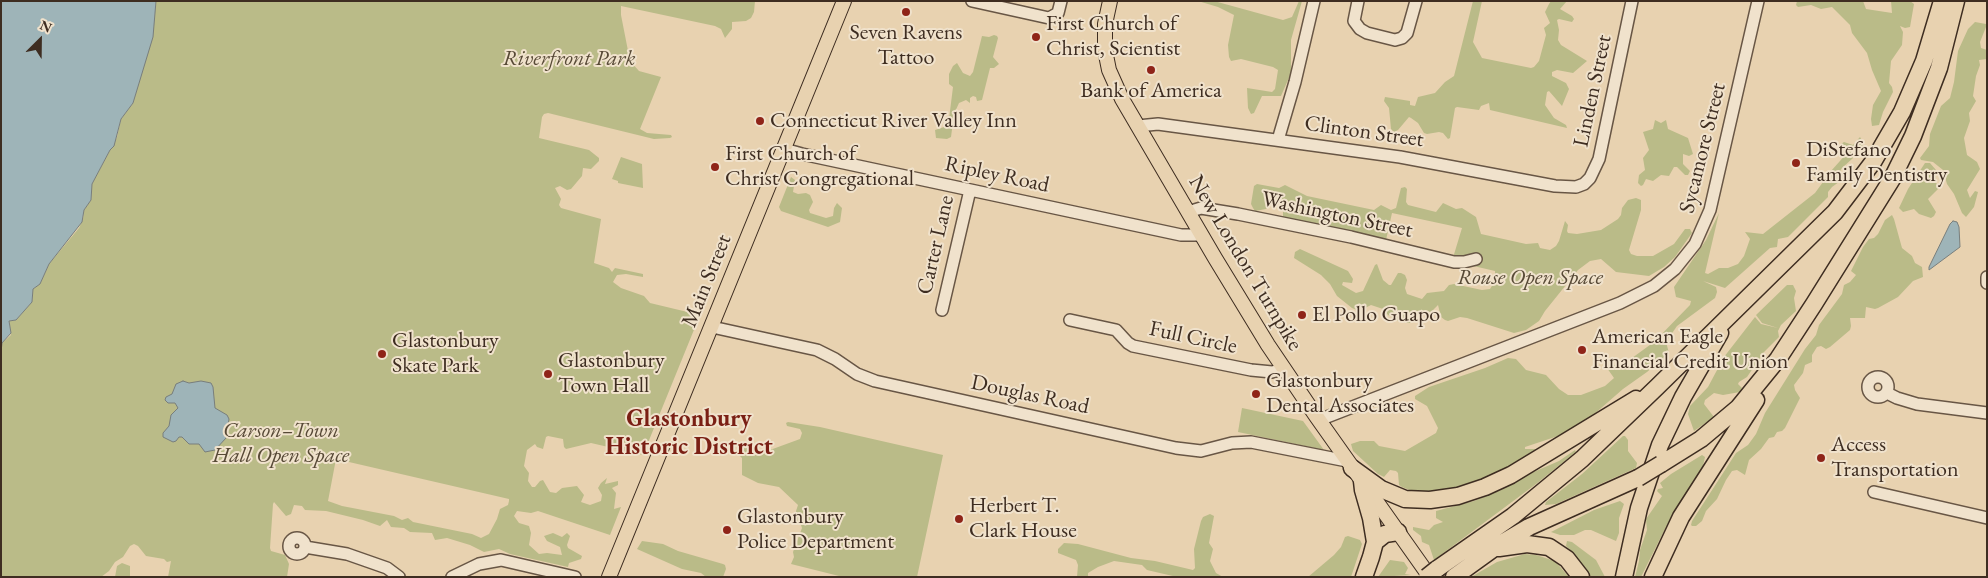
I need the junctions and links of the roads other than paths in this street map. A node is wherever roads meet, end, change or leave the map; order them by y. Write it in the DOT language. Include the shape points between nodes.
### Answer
graph roads {
  1 [pos="844,1"];
  2 [pos="972,1"];
  3 [pos="1110,1"];
  4 [pos="1314,1"];
  5 [pos="1358,1"];
  6 [pos="1416,1"];
  7 [pos="1632,1"];
  8 [pos="1758,1"];
  9 [pos="1942,1"];
  10 [pos="1956,1"];
  11 [pos="1061,4"];
  12 [pos="1138,126"];
  13 [pos="1278,140"];
  14 [pos="784,149"];
  15 [pos="1582,185"];
  16 [pos="970,190"];
  17 [pos="1188,212"];
  18 [pos="1202,235"];
  19 [pos="1476,259"];
  20 [pos="1987,277"];
  21 [pos="1987,283"];
  22 [pos="942,310"];
  23 [pos="1727,319"];
  24 [pos="1070,320"];
  25 [pos="712,327"];
  26 [pos="1787,347"];
  27 [pos="1284,369"];
  28 [pos="1657,387"];
  29 [pos="1887,393"];
  30 [pos="1987,414"];
  31 [pos="1319,420"];
  32 [pos="1350,464"];
  33 [pos="1362,482"];
  34 [pos="1874,492"];
  35 [pos="1987,518"];
  36 [pos="1398,532"];
  37 [pos="1375,542"];
  38 [pos="305,547"];
  39 [pos="1488,552"];
  40 [pos="1432,574"];
  41 [pos="399,577"];
  42 [pos="452,577"];
  43 [pos="575,577"];
  44 [pos="609,577"];
  45 [pos="1364,577"];
  46 [pos="1454,577"];
  47 [pos="1581,577"];
  48 [pos="1624,577"];
  49 [pos="1653,577"];
  1 -- 14 [label="main road, Main Street"];
  2 -- 11 [label="street" via="1044,18 1055,16"];
  3 -- 12 [label="main road, New London Turnpike" via="1104,29 1106,60"];
  4 -- 13 [label="street"];
  5 -- 6 [label="street" via="1354,21 1360,29 1367,34 1395,40 1407,33"];
  7 -- 15 [label="street, Linden Street" via="1599,159 1593,174"];
  8 -- 31 [label="street, Sycamore Street" via="1710,210 1695,244 1675,269 1654,286 1620,303"];
  9 -- 23 [label="highway" via="1910,95 1873,162 1830,217"];
  10 -- 26 [label="highway" via="1936,76 1903,157"];
  12 -- 13 [label="street, Clinton Street" via="1158,124"];
  12 -- 17 [label="main road, New London Turnpike"];
  13 -- 15 [label="street, Clinton Street" via="1418,160 1562,188"];
  14 -- 16 [label="street, Ripley Road"];
  14 -- 25 [label="main road, Main Street"];
  16 -- 18 [label="street, Ripley Road" via="1181,234"];
  16 -- 22 [label="street, Carter Lane"];
  17 -- 18 [label="main road, New London Turnpike"];
  17 -- 19 [label="street, Washington Street" via="1201,208 1238,214 1454,262"];
  18 -- 27 [label="main road, New London Turnpike"];
  20 -- 21 [label="street"];
  23 -- 28 [label="highway"];
  23 -- 48 [label="highway" via="1660,445 1639,508"];
  24 -- 27 [label="street, Full Circle" via="1116,330 1133,346 1251,370 1272,372"];
  25 -- 32 [label="street, Douglas Road" via="817,350 875,381 1176,448 1201,451 1251,442"];
  25 -- 44 [label="main road, Main Street"];
  26 -- 39 [label="highway, bridge" via="1726,419 1701,439 1638,478 1541,521"];
  26 -- 49 [label="highway" via="1681,517"];
  27 -- 31 [label="main road, New London Turnpike"];
  28 -- 32 [label="highway" via="1511,475 1458,496 1421,500 1399,497 1376,485"];
  28 -- 40 [label="highway" via="1560,478"];
  29 -- 30 [label="street" via="1917,404"];
  31 -- 32 [label="main road, New London Turnpike"];
  32 -- 33 [label="main road, New London Turnpike"];
  33 -- 36 [label="main road, New London Turnpike"];
  33 -- 37 [label="highway"];
  34 -- 35 [label="street"];
  36 -- 37 [label="highway" via="1385,534"];
  36 -- 40 [label="main road, New London Turnpike"];
  37 -- 45 [label="highway"];
  38 -- 41 [label="street" via="347,554 387,568"];
  39 -- 46 [label="highway"];
  39 -- 47 [label="highway" via="1518,544 1543,545 1567,558"];
  42 -- 43 [label="street" via="479,564 501,560"];
}
